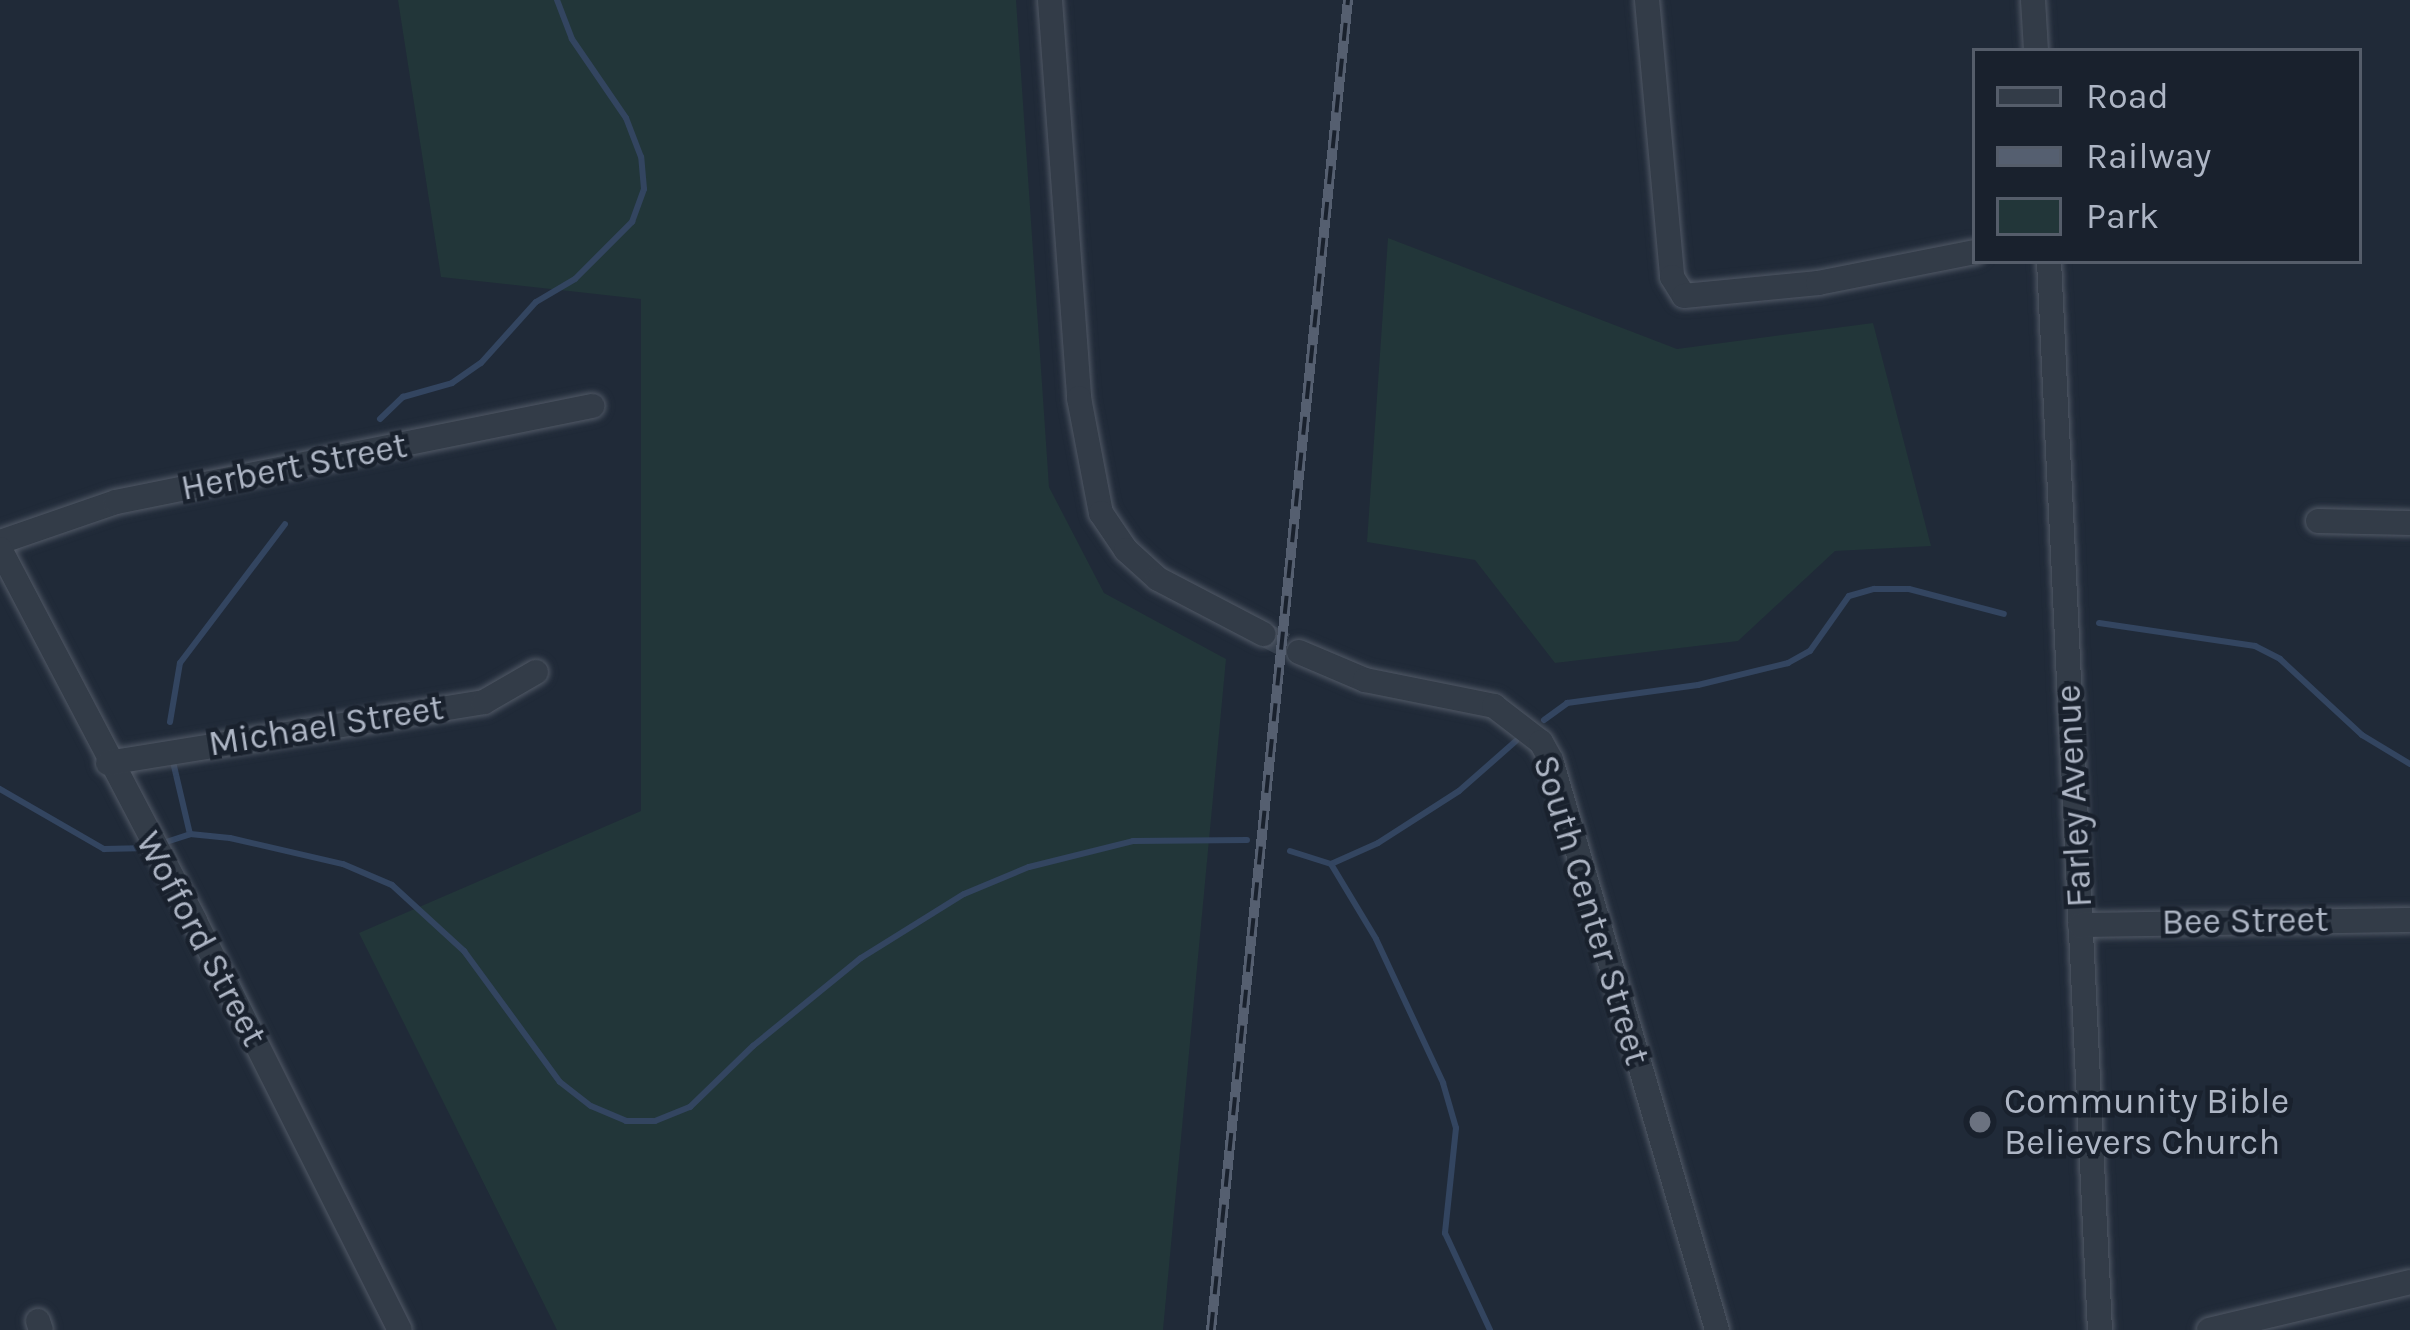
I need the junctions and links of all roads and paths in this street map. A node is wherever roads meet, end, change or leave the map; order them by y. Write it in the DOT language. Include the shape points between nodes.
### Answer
graph roads {
  1 [pos="1050,0"];
  2 [pos="1647,0"];
  3 [pos="2033,0"];
  4 [pos="2036,48"];
  5 [pos="1972,253"];
  6 [pos="2049,264"];
  7 [pos="592,406"];
  8 [pos="2318,521"];
  9 [pos="2410,523"];
  10 [pos="0,545"];
  11 [pos="1263,634"];
  12 [pos="1299,652"];
  13 [pos="536,672"];
  14 [pos="108,763"];
  15 [pos="2410,920"];
  16 [pos="2080,925"];
  17 [pos="2410,1282"];
  18 [pos="400,1330"];
  19 [pos="1718,1330"];
  20 [pos="2099,1330"];
  21 [pos="2210,1330"];
  1 -- 11 [label="street" via="1078,398 1101,513 1158,579"];
  2 -- 5 [label="street" via="1672,277 1684,296 1818,283"];
  3 -- 4 [label="street"];
  6 -- 16 [label="street, Farley Avenue"];
  7 -- 10 [label="street, Herbert Street" via="116,502"];
  8 -- 9 [label="street"];
  10 -- 14 [label="street, Wofford Street"];
  12 -- 19 [label="street, South Center Street" via="1365,680 1493,706 1540,742"];
  13 -- 14 [label="street, Michael Street" via="484,703"];
  14 -- 18 [label="street, Wofford Street"];
  15 -- 16 [label="street, Bee Street"];
  16 -- 20 [label="street, Farley Avenue"];
  17 -- 21 [label="street"];
}
